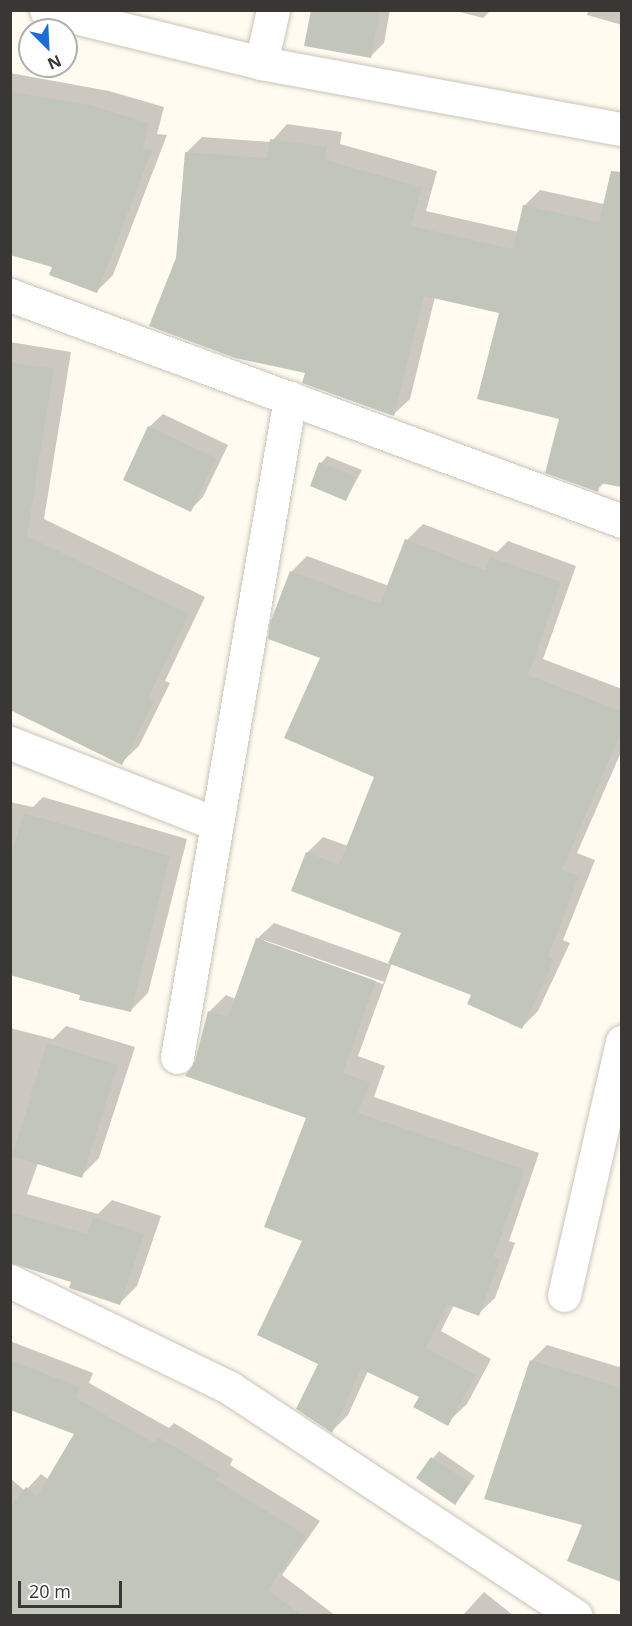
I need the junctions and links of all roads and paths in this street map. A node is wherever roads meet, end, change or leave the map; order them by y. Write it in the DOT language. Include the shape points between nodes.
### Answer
graph roads {
  1 [pos="46,10"];
  2 [pos="273,10"];
  3 [pos="261,63"];
  4 [pos="621,129"];
  5 [pos="10,295"];
  6 [pos="290,398"];
  7 [pos="621,521"];
  8 [pos="10,743"];
  9 [pos="214,823"];
  10 [pos="621,1042"];
  11 [pos="177,1058"];
  12 [pos="10,1281"];
  13 [pos="564,1295"];
  14 [pos="576,1616"];
  1 -- 3 [label="street"];
  2 -- 3 [label="street"];
  3 -- 4 [label="street"];
  5 -- 6 [label="street"];
  6 -- 7 [label="street"];
  6 -- 9 [label="street"];
  8 -- 9 [label="street"];
  9 -- 11 [label="street"];
  10 -- 13 [label="street"];
  12 -- 14 [label="street" via="230,1389"];
}
